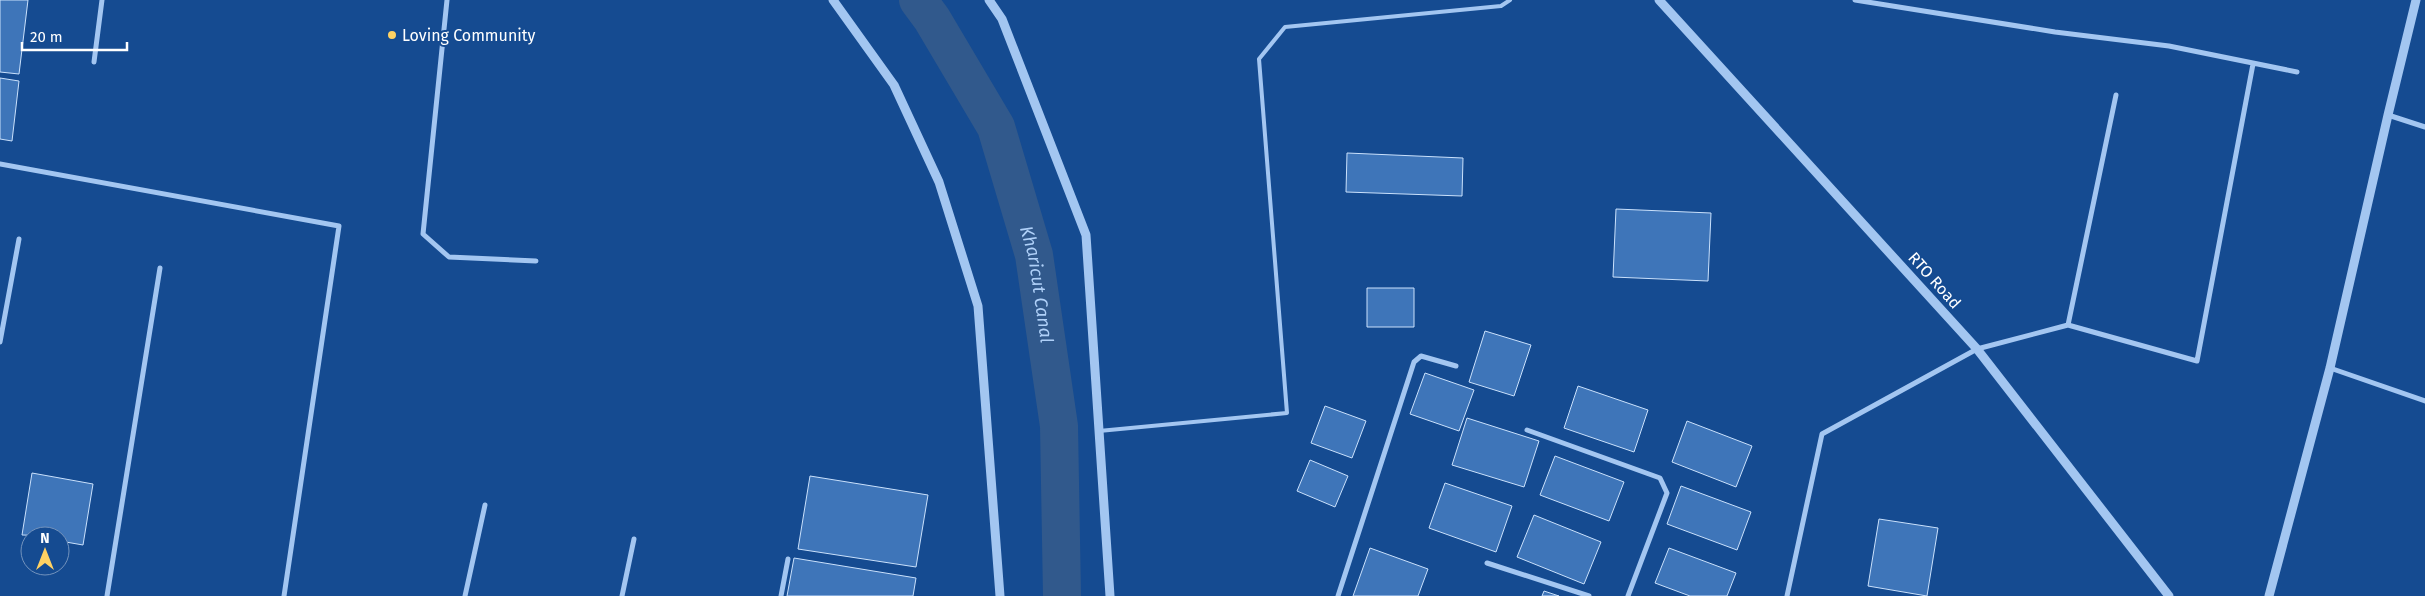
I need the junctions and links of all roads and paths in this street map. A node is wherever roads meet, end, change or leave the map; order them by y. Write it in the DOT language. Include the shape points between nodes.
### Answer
graph roads {
  1 [pos="102,0"];
  2 [pos="447,0"];
  3 [pos="833,0"];
  4 [pos="989,0"];
  5 [pos="1510,0"];
  6 [pos="1659,0"];
  7 [pos="1855,0"];
  8 [pos="2416,0"];
  9 [pos="94,62"];
  10 [pos="2253,64"];
  11 [pos="2297,72"];
  12 [pos="2116,95"];
  13 [pos="2388,115"];
  14 [pos="2425,127"];
  15 [pos="0,164"];
  16 [pos="20,239"];
  17 [pos="536,261"];
  18 [pos="160,268"];
  19 [pos="2068,326"];
  20 [pos="0,342"];
  21 [pos="1978,349"];
  22 [pos="1456,366"];
  23 [pos="2330,368"];
  24 [pos="2425,401"];
  25 [pos="1527,430"];
  26 [pos="1099,431"];
  27 [pos="485,506"];
  28 [pos="634,539"];
  29 [pos="788,559"];
  30 [pos="1487,563"];
  31 [pos="107,596"];
  32 [pos="284,596"];
  33 [pos="465,596"];
  34 [pos="622,596"];
  35 [pos="781,596"];
  36 [pos="1000,596"];
  37 [pos="1110,596"];
  38 [pos="1338,596"];
  39 [pos="1589,596"];
  40 [pos="1628,596"];
  41 [pos="1787,596"];
  42 [pos="2169,596"];
  43 [pos="2269,596"];
  1 -- 9 [label="street"];
  2 -- 17 [label="street" via="423,234 449,256"];
  3 -- 36 [label="street" via="894,85 939,182 978,306"];
  4 -- 26 [label="street" via="1002,19 1086,236"];
  5 -- 26 [label="lane" via="1501,6 1286,27 1260,59 1287,412"];
  6 -- 21 [label="street, RTO Road"];
  7 -- 10 [label="street" via="2055,32 2169,46"];
  8 -- 13 [label="street"];
  10 -- 11 [label="street"];
  10 -- 19 [label="street" via="2197,360"];
  12 -- 19 [label="street"];
  13 -- 14 [label="street"];
  13 -- 23 [label="street"];
  15 -- 32 [label="street" via="339,226"];
  16 -- 20 [label="street"];
  18 -- 31 [label="street"];
  19 -- 21 [label="street"];
  21 -- 41 [label="street" via="1822,434"];
  21 -- 42 [label="street, RTO Road"];
  22 -- 38 [label="street" via="1421,356 1414,362"];
  23 -- 24 [label="street"];
  23 -- 43 [label="street"];
  25 -- 40 [label="street" via="1660,478 1667,493"];
  26 -- 37 [label="street"];
  27 -- 33 [label="street"];
  28 -- 34 [label="street"];
  29 -- 35 [label="street"];
  30 -- 39 [label="street"];
}
